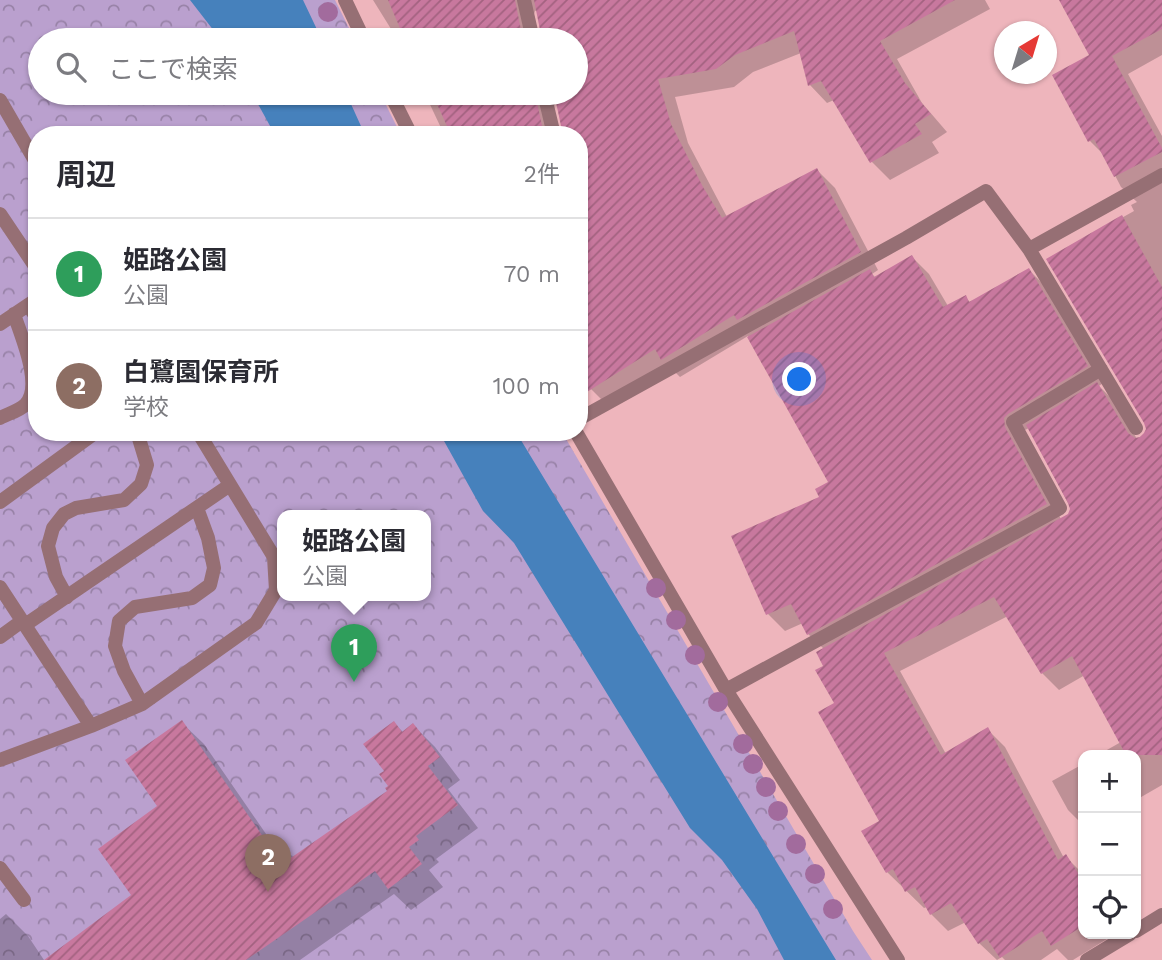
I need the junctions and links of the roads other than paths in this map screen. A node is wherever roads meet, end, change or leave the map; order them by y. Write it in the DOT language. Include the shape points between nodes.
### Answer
graph roads {
  1 [pos="345,0"];
  2 [pos="524,0"];
  3 [pos="359,28"];
  4 [pos="530,28"];
  5 [pos="0,100"];
  6 [pos="396,105"];
  7 [pos="547,105"];
  8 [pos="406,126"];
  9 [pos="552,126"];
  10 [pos="28,148"];
  11 [pos="1162,175"];
  12 [pos="0,214"];
  13 [pos="1029,249"];
  14 [pos="28,256"];
  15 [pos="28,305"];
  16 [pos="4,320"];
  17 [pos="28,364"];
  18 [pos="1101,369"];
  19 [pos="28,400"];
  20 [pos="588,414"];
  21 [pos="0,418"];
  22 [pos="1136,428"];
  23 [pos="84,441"];
  24 [pos="139,441"];
  25 [pos="203,441"];
  26 [pos="581,441"];
  27 [pos="230,485"];
  28 [pos="0,502"];
  29 [pos="197,508"];
  30 [pos="0,587"];
  31 [pos="67,597"];
  32 [pos="24,623"];
  33 [pos="0,637"];
  34 [pos="726,690"];
  35 [pos="142,704"];
  36 [pos="91,726"];
  37 [pos="0,760"];
  38 [pos="0,868"];
  39 [pos="24,900"];
  40 [pos="1162,915"];
  41 [pos="1141,928"];
  42 [pos="1122,939"];
  43 [pos="898,960"];
  44 [pos="1087,960"];
  1 -- 3 [label="street"];
  2 -- 4 [label="street"];
  5 -- 10 [label="street"];
  6 -- 8 [label="street"];
  7 -- 9 [label="street"];
  11 -- 13 [label="street"];
  12 -- 14 [label="street"];
  13 -- 18 [label="street"];
  13 -- 20 [label="street" via="986,191"];
  15 -- 16 [label="street"];
  16 -- 17 [label="street"];
  18 -- 22 [label="street"];
  18 -- 34 [label="street" via="1013,422 1060,508"];
  19 -- 21 [label="street"];
  23 -- 28 [label="street"];
  24 -- 31 [label="street" via="146,465 141,484 124,500 76,508 53,527 48,546"];
  25 -- 27 [label="street"];
  26 -- 34 [label="street"];
  27 -- 29 [label="street"];
  27 -- 35 [label="street" via="274,557 276,590 256,623"];
  29 -- 31 [label="street"];
  29 -- 35 [label="street" via="214,568 210,585 192,598 135,607 119,621 115,646"];
  30 -- 32 [label="street"];
  31 -- 32 [label="street"];
  32 -- 33 [label="street"];
  32 -- 36 [label="street"];
  34 -- 43 [label="street"];
  35 -- 36 [label="street"];
  36 -- 37 [label="street"];
  38 -- 39 [label="street"];
  40 -- 41 [label="street"];
  42 -- 44 [label="street"];
}
